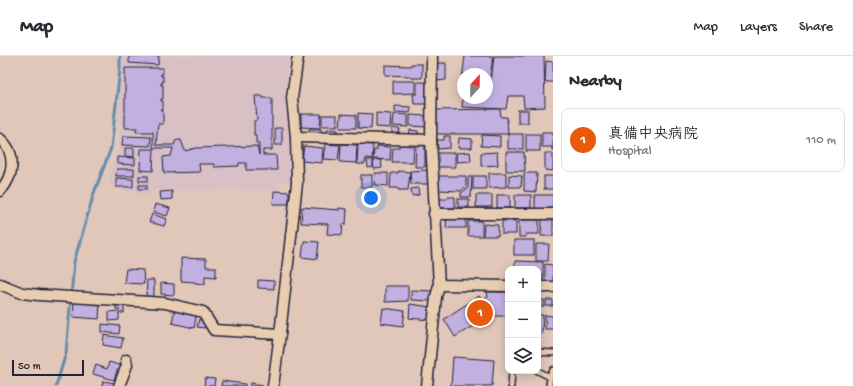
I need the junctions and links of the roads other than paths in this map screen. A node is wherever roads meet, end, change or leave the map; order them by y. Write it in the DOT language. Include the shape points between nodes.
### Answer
graph roads {
  1 [pos="298,56"];
  2 [pos="432,56"];
  3 [pos="296,138"];
  4 [pos="0,139"];
  5 [pos="431,140"];
  6 [pos="0,191"];
  7 [pos="434,214"];
  8 [pos="553,214"];
  9 [pos="0,284"];
  10 [pos="439,285"];
  11 [pos="505,286"];
  12 [pos="541,287"];
  13 [pos="553,287"];
  14 [pos="280,334"];
  15 [pos="541,352"];
  16 [pos="553,353"];
  17 [pos="126,360"];
  18 [pos="553,370"];
  19 [pos="541,372"];
  20 [pos="513,374"];
  21 [pos="550,377"];
  22 [pos="119,386"];
  23 [pos="273,386"];
  24 [pos="427,386"];
  25 [pos="511,386"];
  26 [pos="549,386"];
  1 -- 3 [label="street" via="292,98"];
  2 -- 5 [label="street"];
  3 -- 5 [label="street"];
  3 -- 14 [label="street" via="297,183"];
  4 -- 6 [label="street" via="8,147 12,157 9,178"];
  5 -- 7 [label="street"];
  7 -- 8 [label="street"];
  7 -- 10 [label="street"];
  9 -- 14 [label="street" via="22,292 164,303 203,312 214,330"];
  10 -- 11 [label="street"];
  10 -- 24 [label="street"];
  12 -- 13 [label="street"];
  14 -- 23 [label="street"];
  15 -- 16 [label="lane"];
  17 -- 22 [label="street" via="127,365"];
  18 -- 21 [label="lane"];
  19 -- 21 [label="lane"];
  20 -- 25 [label="lane"];
  21 -- 26 [label="lane"];
}
